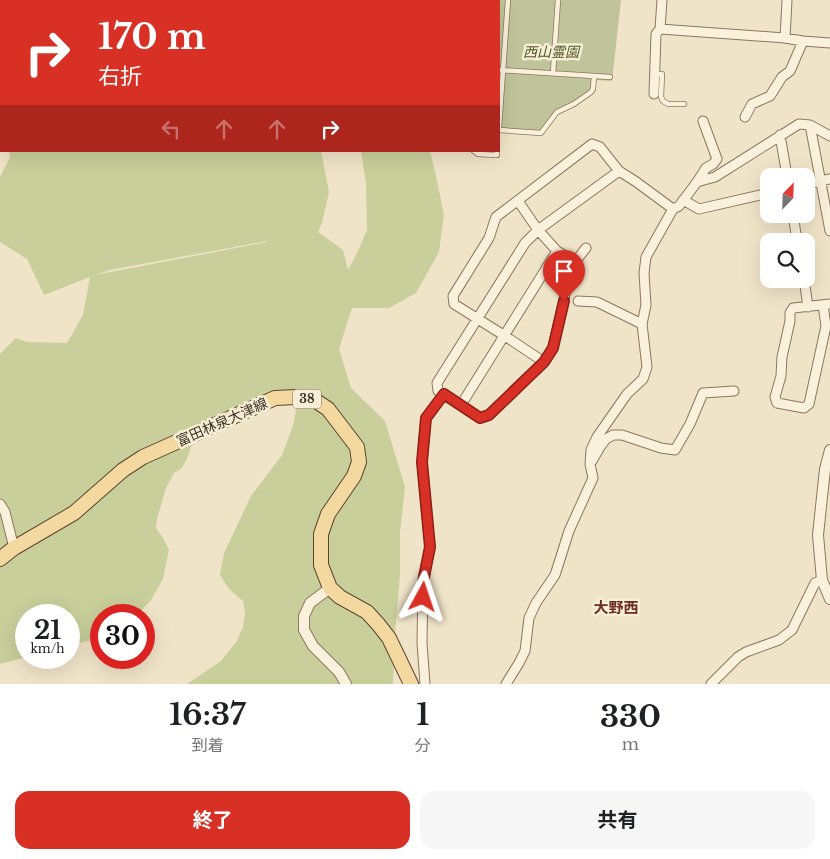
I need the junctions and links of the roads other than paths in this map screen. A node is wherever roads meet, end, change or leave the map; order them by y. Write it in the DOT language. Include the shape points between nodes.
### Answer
graph roads {
  1 [pos="508,0"];
  2 [pos="558,0"];
  3 [pos="662,0"];
  4 [pos="787,0"];
  5 [pos="660,29"];
  6 [pos="785,38"];
  7 [pos="803,41"];
  8 [pos="830,44"];
  9 [pos="501,70"];
  10 [pos="553,73"];
  11 [pos="655,75"];
  12 [pos="594,76"];
  13 [pos="610,77"];
  14 [pos="654,94"];
  15 [pos="500,99"];
  16 [pos="684,104"];
  17 [pos="745,117"];
  18 [pos="703,121"];
  19 [pos="810,125"];
  20 [pos="500,128"];
  21 [pos="780,135"];
  22 [pos="830,136"];
  23 [pos="475,152"];
  24 [pos="497,152"];
  25 [pos="786,168"];
  26 [pos="619,171"];
  27 [pos="825,180"];
  28 [pos="697,182"];
  29 [pos="760,195"];
  30 [pos="683,200"];
  31 [pos="518,201"];
  32 [pos="673,210"];
  33 [pos="538,230"];
  34 [pos="830,231"];
  35 [pos="586,248"];
  36 [pos="557,251"];
  37 [pos="576,262"];
  38 [pos="805,288"];
  39 [pos="578,301"];
  40 [pos="826,305"];
  41 [pos="808,307"];
  42 [pos="477,319"];
  43 [pos="642,324"];
  44 [pos="505,336"];
  45 [pos="544,362"];
  46 [pos="734,391"];
  47 [pos="444,394"];
  48 [pos="461,405"];
  49 [pos="830,450"];
  50 [pos="590,464"];
  51 [pos="0,504"];
  52 [pos="14,548"];
  53 [pos="0,560"];
  54 [pos="822,580"];
  55 [pos="330,588"];
  56 [pos="830,599"];
  57 [pos="346,684"];
  58 [pos="411,684"];
  59 [pos="425,684"];
  60 [pos="506,684"];
  61 [pos="711,684"];
  1 -- 9 [label="lane"];
  2 -- 10 [label="lane"];
  3 -- 5 [label="street"];
  4 -- 6 [label="street"];
  5 -- 6 [label="street"];
  5 -- 11 [label="street" via="656,34"];
  6 -- 7 [label="street"];
  7 -- 8 [label="street"];
  7 -- 17 [label="street" via="790,71 770,96 752,104"];
  9 -- 10 [label="lane"];
  9 -- 15 [label="lane"];
  10 -- 12 [label="lane"];
  11 -- 14 [label="street"];
  11 -- 16 [label="lane" via="662,74 662,101"];
  12 -- 13 [label="lane"];
  12 -- 20 [label="lane" via="591,92 557,112 541,133"];
  18 -- 28 [label="street" via="703,133 718,159 706,168"];
  19 -- 21 [label="street" via="799,124"];
  19 -- 22 [label="street"];
  19 -- 27 [label="street"];
  21 -- 25 [label="street"];
  21 -- 28 [label="street" via="715,176"];
  23 -- 24 [label="lane" via="497,155"];
  26 -- 31 [label="street" via="600,147 592,144"];
  26 -- 32 [label="street"];
  26 -- 33 [label="street"];
  27 -- 34 [label="street"];
  28 -- 30 [label="street"];
  29 -- 30 [label="street" via="699,209"];
  30 -- 32 [label="street"];
  31 -- 33 [label="street"];
  31 -- 42 [label="street" via="496,217 489,238 453,296 454,304"];
  32 -- 43 [label="street" via="646,258 646,305"];
  33 -- 36 [label="street"];
  33 -- 42 [label="street" via="525,243"];
  35 -- 37 [label="street"];
  36 -- 37 [label="street"];
  36 -- 44 [label="street"];
  37 -- 45 [label="street" via="570,272 553,348"];
  38 -- 41 [label="street"];
  39 -- 43 [label="street" via="597,302"];
  40 -- 41 [label="street"];
  40 -- 41 [label="street" via="826,326 809,404 804,408 777,403 775,397 782,376 790,313 793,308"];
  42 -- 44 [label="street"];
  42 -- 47 [label="street" via="437,383 438,391"];
  43 -- 50 [label="street" via="646,367 643,379 627,394 597,437 591,450"];
  44 -- 45 [label="street"];
  44 -- 48 [label="street"];
  45 -- 48 [label="street" via="489,415 480,418"];
  46 -- 50 [label="street" via="703,394 675,450 622,435 613,436 606,439"];
  47 -- 48 [label="street"];
  47 -- 59 [label="street" via="426,418 422,462 430,547 423,582"];
  49 -- 54 [label="street" via="818,535"];
  50 -- 60 [label="street" via="593,478 569,531 556,575 529,618 525,651"];
  51 -- 52 [label="street"];
  52 -- 53 [label="main road, 富田林泉大津線 / 38"];
  52 -- 55 [label="main road, 富田林泉大津線 / 38" via="74,513 123,470 143,457 275,398 296,397 313,400 328,410 357,447 359,462 354,476 328,514 321,534 321,566"];
  54 -- 56 [label="street"];
  54 -- 61 [label="street" via="815,583 792,630 779,640 738,657"];
  55 -- 57 [label="street" via="310,603 304,616 304,630 313,646 339,672"];
  55 -- 58 [label="main road" via="367,612 378,624 389,638"];
}
